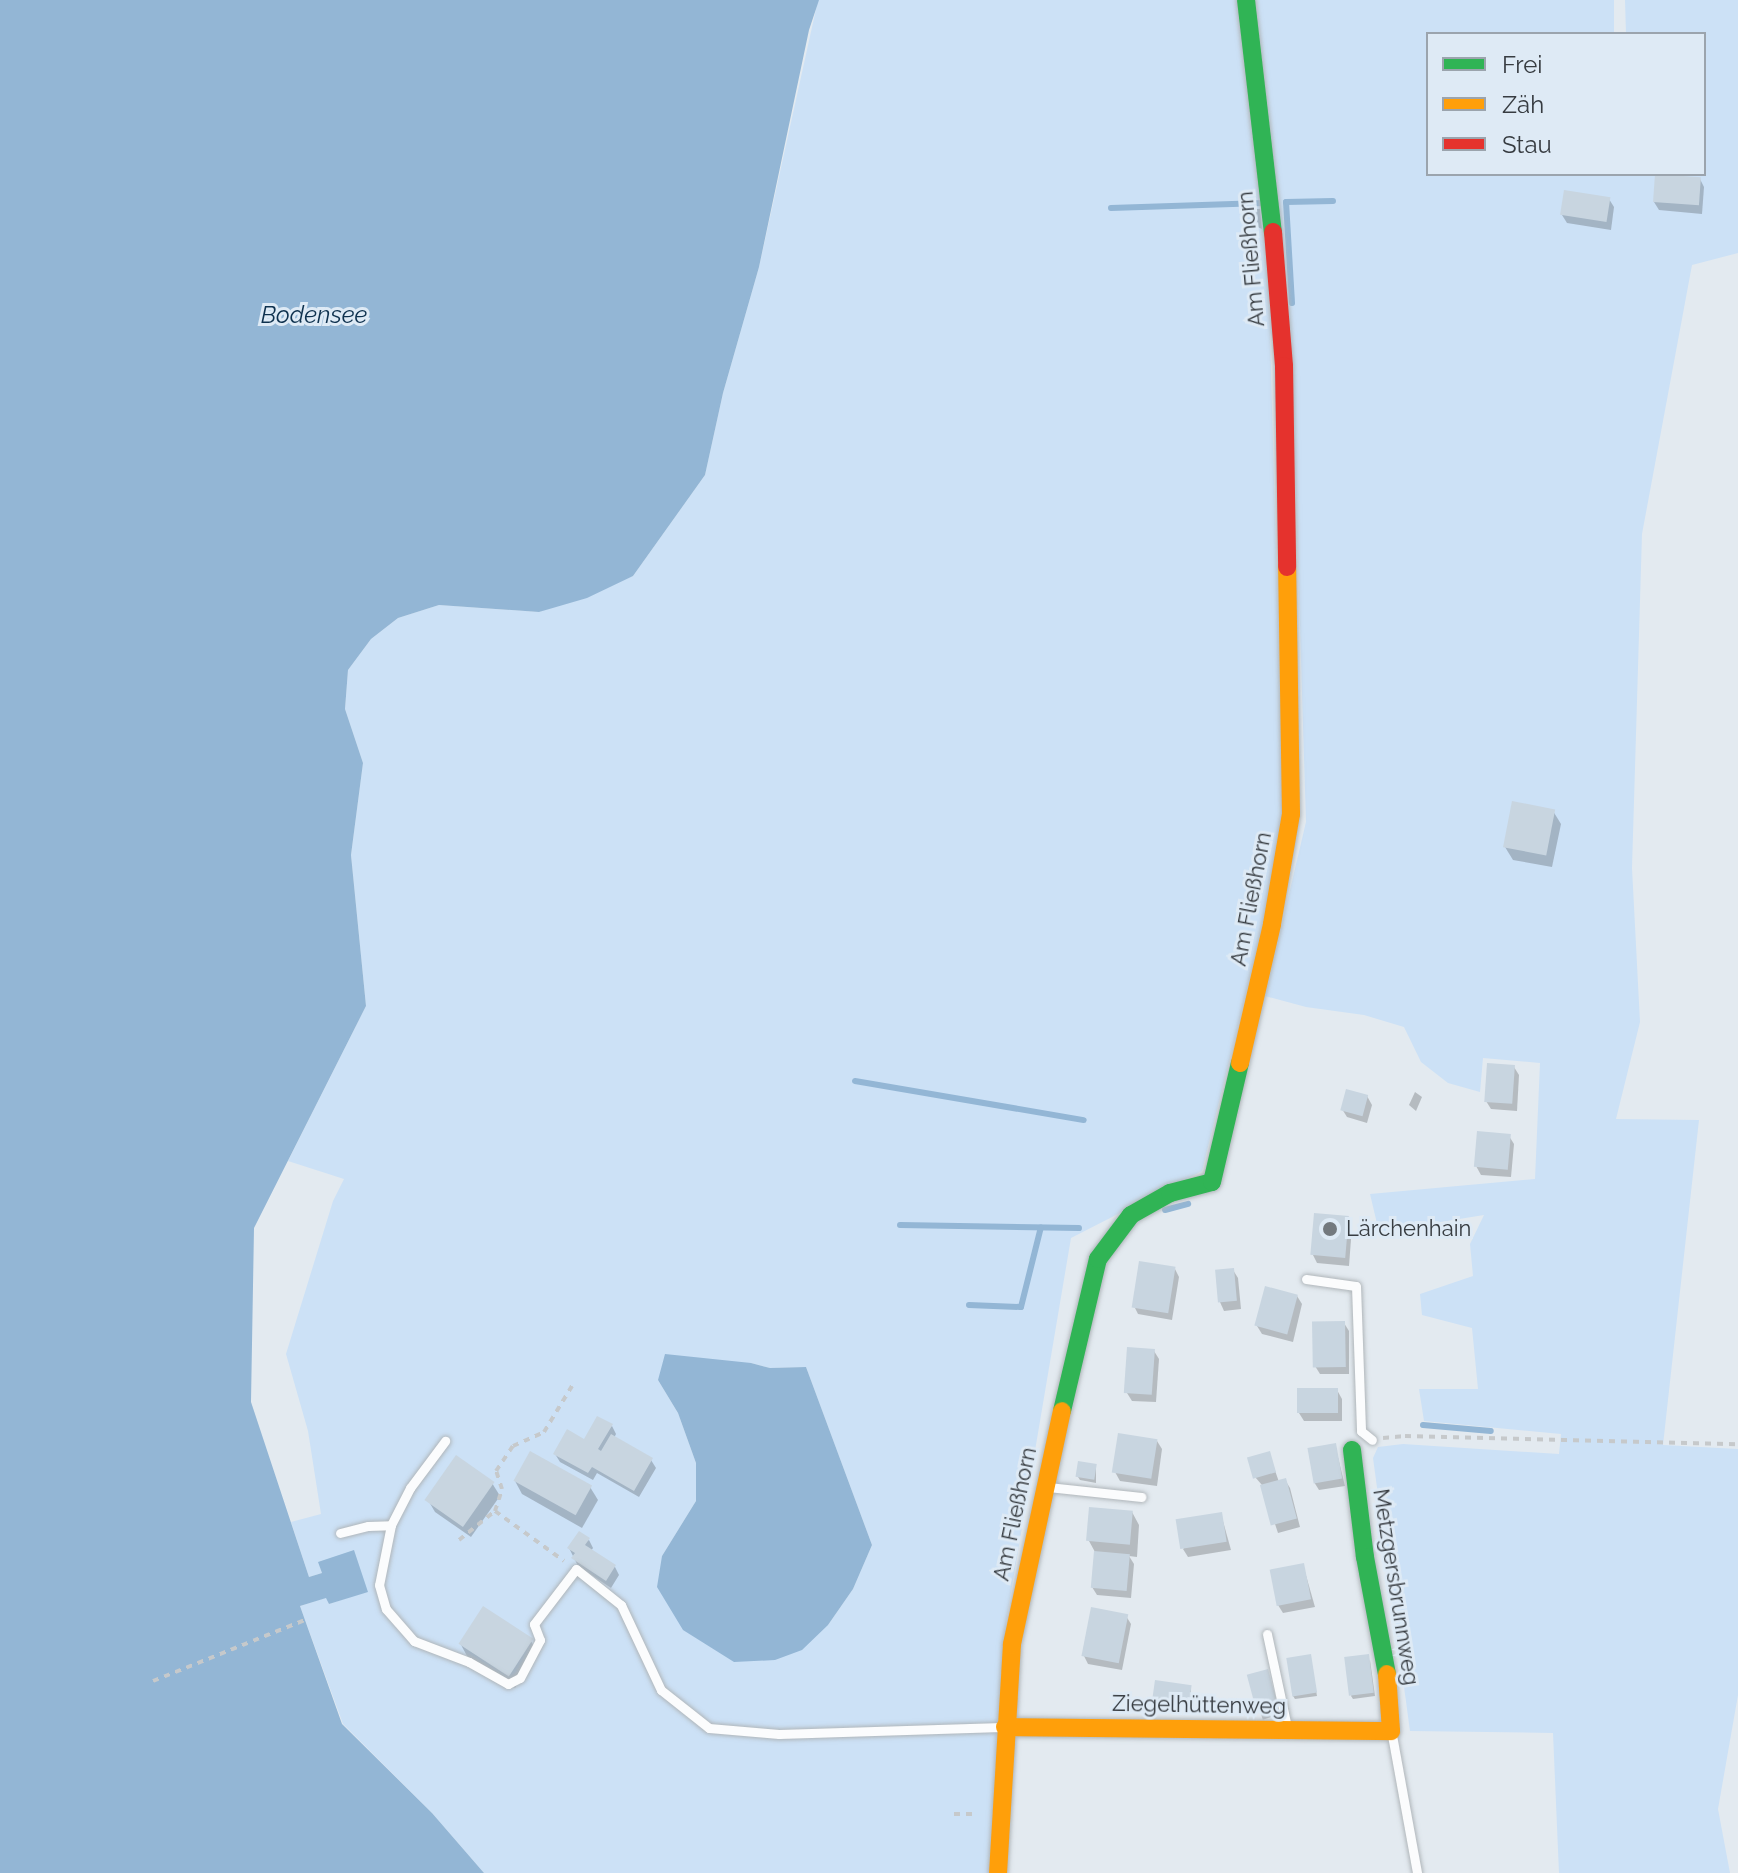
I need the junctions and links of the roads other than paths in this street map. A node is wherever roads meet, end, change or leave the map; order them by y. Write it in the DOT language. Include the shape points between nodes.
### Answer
graph roads {
  1 [pos="1246,0"];
  2 [pos="1306,1279"];
  3 [pos="1372,1440"];
  4 [pos="445,1441"];
  5 [pos="1352,1450"];
  6 [pos="1044,1486"];
  7 [pos="1141,1497"];
  8 [pos="391,1525"];
  9 [pos="340,1533"];
  10 [pos="1267,1634"];
  11 [pos="1005,1727"];
  12 [pos="1287,1730"];
  13 [pos="1391,1731"];
  14 [pos="998,1873"];
  15 [pos="1417,1873"];
  1 -- 6 [label="street, Am Fließhorn" via="1265,141 1284,366 1291,814 1259,984 1212,1182 1170,1193 1131,1215 1098,1259"];
  2 -- 3 [label="lane" via="1356,1286 1361,1431"];
  4 -- 8 [label="lane" via="410,1488"];
  5 -- 13 [label="street, Metzgersbrunnweg" via="1389,1684"];
  6 -- 7 [label="lane"];
  6 -- 11 [label="street, Am Fließhorn" via="1012,1644"];
  8 -- 9 [label="lane"];
  8 -- 11 [label="lane" via="379,1585 386,1609 414,1641 508,1684 520,1678 540,1640 534,1624 576,1569 621,1605 661,1690 709,1728 779,1734"];
  10 -- 12 [label="lane"];
  11 -- 12 [label="street, Ziegelhüttenweg"];
  11 -- 14 [label="street, Am Fließhorn"];
  12 -- 13 [label="street, Ziegelhüttenweg"];
  13 -- 15 [label="lane"];
}
